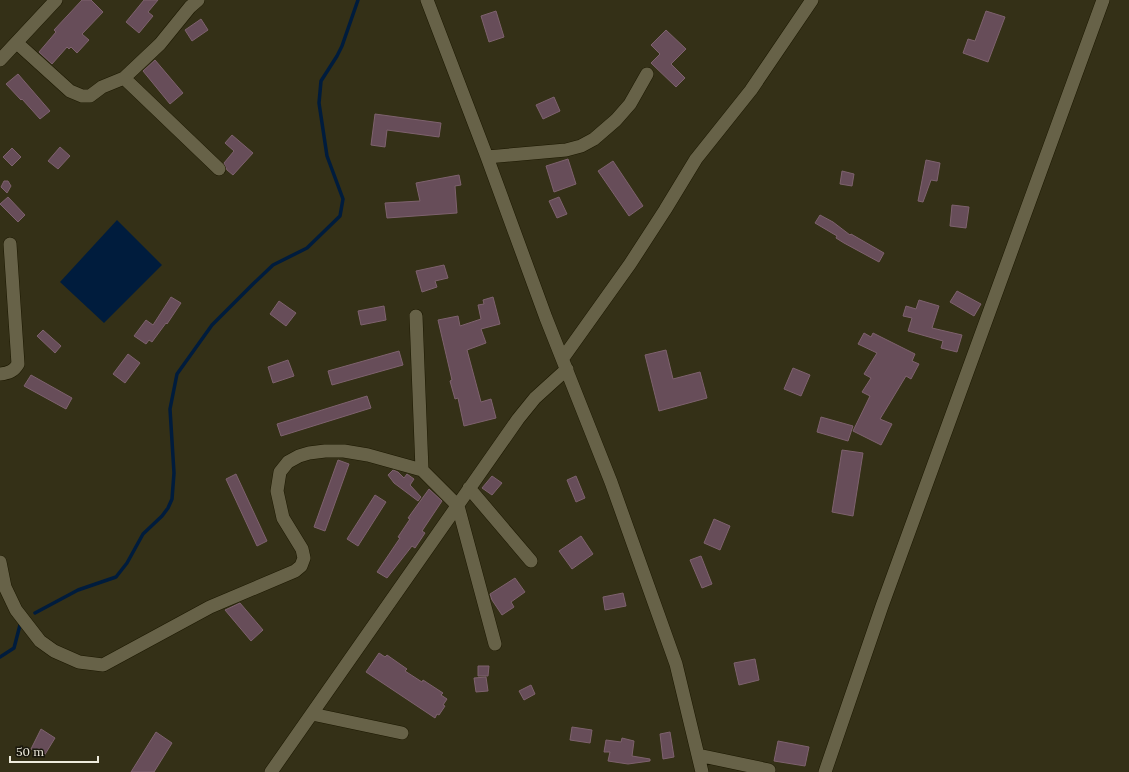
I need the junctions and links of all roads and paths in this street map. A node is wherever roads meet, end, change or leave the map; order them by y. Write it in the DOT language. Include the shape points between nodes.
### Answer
graph roads {
  1 [pos="56,0"];
  2 [pos="198,0"];
  3 [pos="427,0"];
  4 [pos="812,0"];
  5 [pos="1103,0"];
  6 [pos="17,43"];
  7 [pos="0,60"];
  8 [pos="647,74"];
  9 [pos="124,78"];
  10 [pos="487,157"];
  11 [pos="219,169"];
  12 [pos="10,244"];
  13 [pos="416,316"];
  14 [pos="565,364"];
  15 [pos="0,374"];
  16 [pos="422,470"];
  17 [pos="469,488"];
  18 [pos="458,506"];
  19 [pos="531,561"];
  20 [pos="0,562"];
  21 [pos="495,644"];
  22 [pos="312,714"];
  23 [pos="402,733"];
  24 [pos="698,755"];
  25 [pos="769,770"];
  26 [pos="271,772"];
  27 [pos="702,772"];
  28 [pos="825,772"];
  1 -- 6 [label="street"];
  2 -- 9 [label="street" via="160,44"];
  3 -- 10 [label="street"];
  4 -- 14 [label="street" via="751,90 696,159 662,216"];
  5 -- 28 [label="street" via="885,599"];
  6 -- 7 [label="street"];
  6 -- 9 [label="street" via="70,91 82,96 90,96 102,87"];
  8 -- 10 [label="street" via="630,104 616,120 594,139 581,146 566,150"];
  9 -- 11 [label="street"];
  10 -- 14 [label="street"];
  12 -- 15 [label="street" via="18,364 15,370"];
  13 -- 16 [label="street"];
  14 -- 17 [label="street" via="518,419"];
  14 -- 24 [label="street" via="611,482 676,664"];
  16 -- 18 [label="street"];
  16 -- 20 [label="street" via="344,451 309,454 288,462 280,472 277,491 283,518 302,549 304,558 301,566 295,571 210,607 103,665 79,662 54,651 40,641 16,610 5,587"];
  17 -- 18 [label="street"];
  17 -- 19 [label="street"];
  18 -- 21 [label="street"];
  18 -- 22 [label="street"];
  22 -- 23 [label="street"];
  22 -- 26 [label="street"];
  24 -- 25 [label="street"];
  24 -- 27 [label="street"];
}
